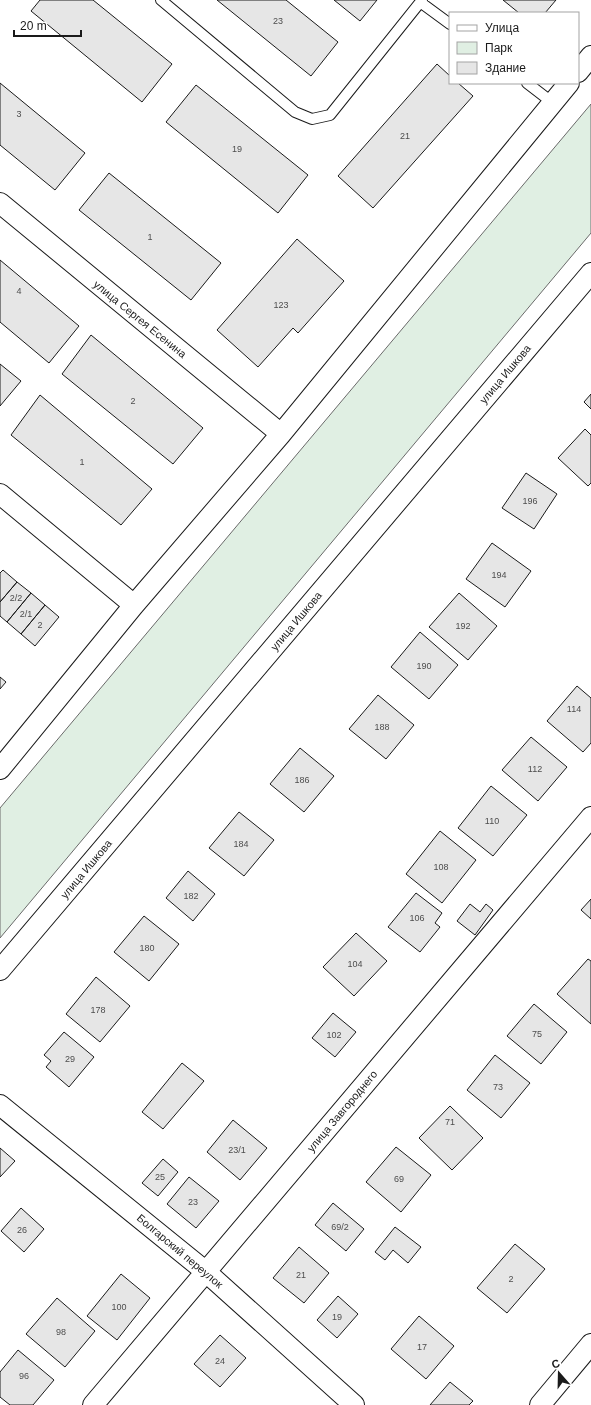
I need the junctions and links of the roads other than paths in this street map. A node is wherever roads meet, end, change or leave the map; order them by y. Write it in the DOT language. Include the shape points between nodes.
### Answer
graph roads {
  1 [pos="161,0"];
  2 [pos="421,1"];
  3 [pos="449,23"];
  4 [pos="591,56"];
  5 [pos="579,71"];
  6 [pos="528,84"];
  7 [pos="569,84"];
  8 [pos="553,103"];
  9 [pos="0,203"];
  10 [pos="591,273"];
  11 [pos="280,434"];
  12 [pos="0,494"];
  13 [pos="134,604"];
  14 [pos="0,769"];
  15 [pos="591,817"];
  16 [pos="0,970"];
  17 [pos="0,1105"];
  18 [pos="205,1271"];
  19 [pos="591,1344"];
  20 [pos="93,1405"];
  21 [pos="354,1405"];
  22 [pos="540,1405"];
  1 -- 2 [label="lane" via="295,112 312,119 330,115"];
  2 -- 3 [label="lane"];
  4 -- 5 [label="street"];
  6 -- 8 [label="lane"];
  7 -- 8 [label="street"];
  8 -- 11 [label="street"];
  9 -- 11 [label="street, улица Сергея Есенина"];
  10 -- 16 [label="street, улица Ишкова"];
  11 -- 13 [label="street"];
  12 -- 13 [label="street"];
  13 -- 14 [label="street"];
  15 -- 18 [label="street, улица Завгороднего"];
  17 -- 18 [label="street, Болгарский переулок"];
  18 -- 20 [label="street, улица Завгороднего"];
  18 -- 21 [label="street, Болгарский переулок"];
  19 -- 22 [label="street"];
}
